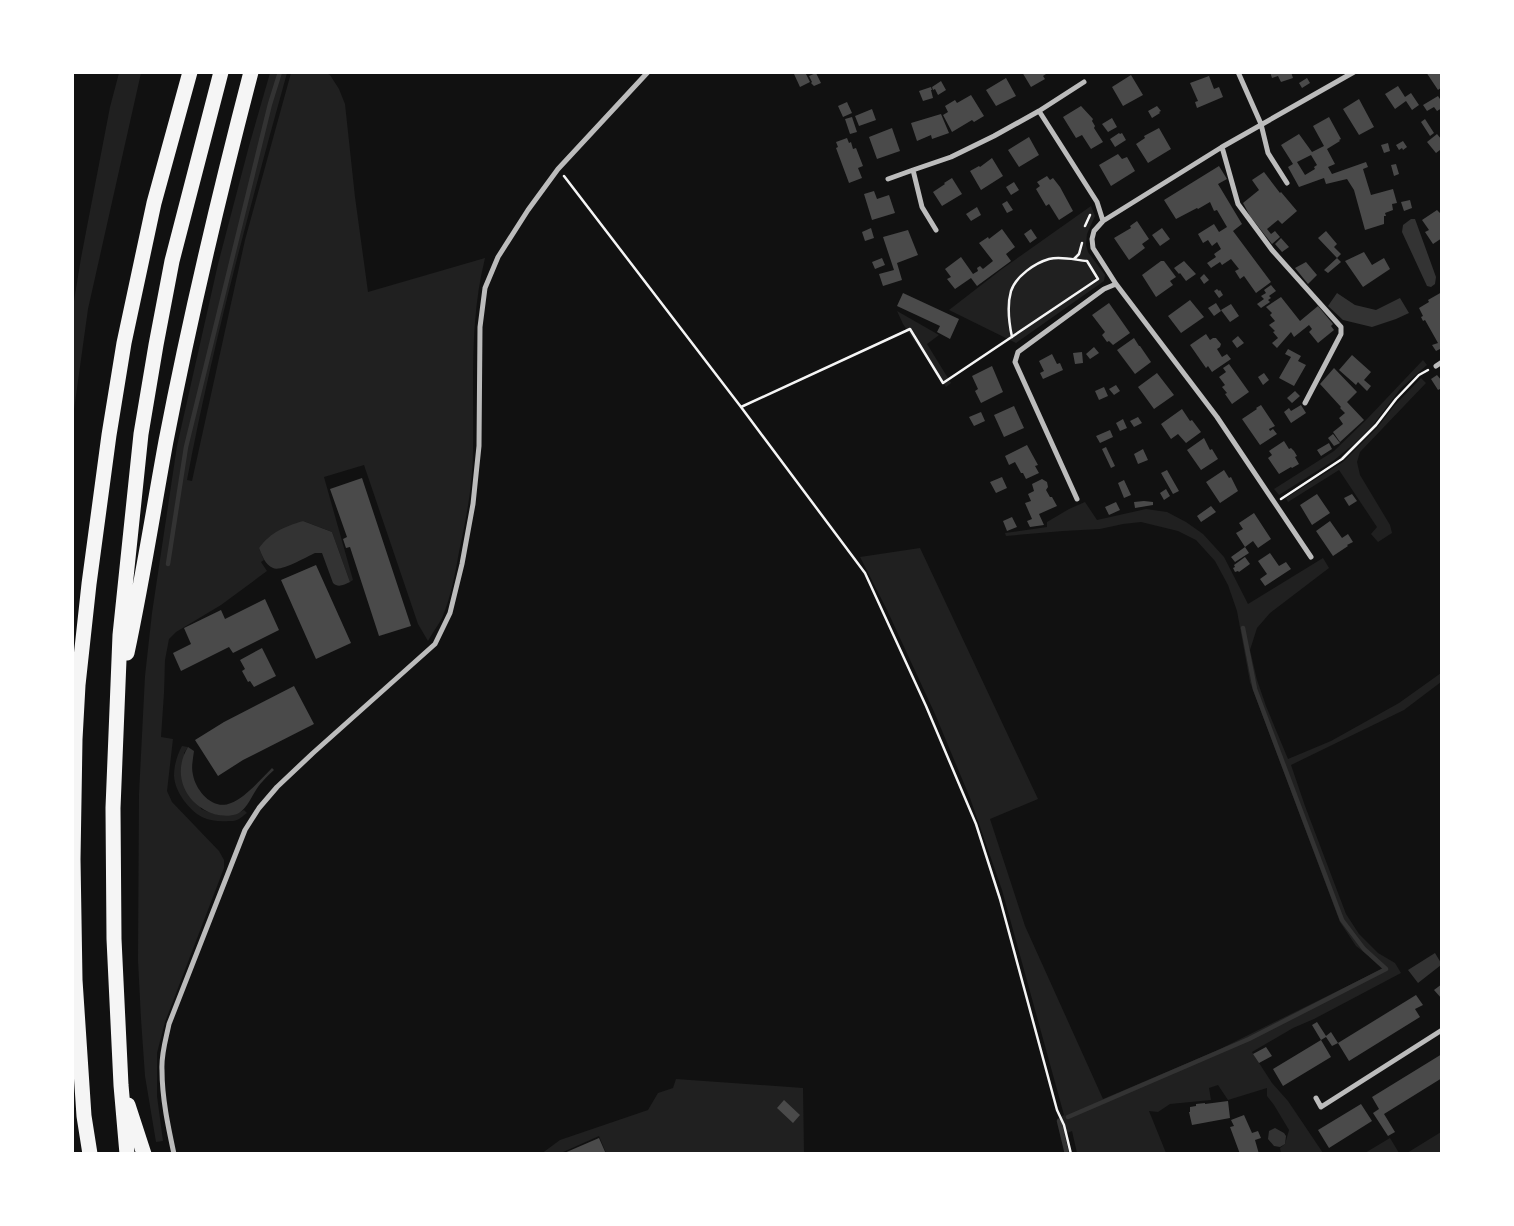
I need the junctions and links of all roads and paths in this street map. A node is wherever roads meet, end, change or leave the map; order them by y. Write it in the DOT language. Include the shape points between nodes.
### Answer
graph roads {
  1 [pos="190,72"];
  2 [pos="221,72"];
  3 [pos="251,72"];
  4 [pos="648,72"];
  5 [pos="1238,72"];
  6 [pos="1354,72"];
  7 [pos="1084,82"];
  8 [pos="1039,111"];
  9 [pos="1261,124"];
  10 [pos="1222,147"];
  11 [pos="558,169"];
  12 [pos="913,170"];
  13 [pos="888,179"];
  14 [pos="1287,183"];
  15 [pos="1103,221"];
  16 [pos="936,230"];
  17 [pos="1116,284"];
  18 [pos="1012,337"];
  19 [pos="1442,362"];
  20 [pos="1436,366"];
  21 [pos="1305,402"];
  22 [pos="740,407"];
  23 [pos="1077,499"];
  24 [pos="1275,502"];
  25 [pos="1311,557"];
  26 [pos="118,691"];
  27 [pos="1442,1030"];
  28 [pos="121,1085"];
  29 [pos="1316,1098"];
  30 [pos="84,1116"];
  31 [pos="82,1154"];
  32 [pos="90,1154"];
  33 [pos="127,1154"];
  34 [pos="144,1154"];
  35 [pos="174,1154"];
  36 [pos="1071,1154"];
  1 -- 30 [label="highway" via="154,204 124,344 108,435 78,685 72,859 75,980"];
  2 -- 26 [label="highway" via="172,261 141,434 120,635"];
  3 -- 26 [label="highway" via="208,240 166,441 140,595"];
  4 -- 11 [label="street"];
  5 -- 9 [label="street"];
  6 -- 9 [label="street"];
  7 -- 8 [label="street"];
  8 -- 12 [label="street" via="951,157"];
  8 -- 15 [label="street" via="1097,202"];
  9 -- 10 [label="street"];
  9 -- 14 [label="street" via="1268,153"];
  10 -- 15 [label="street"];
  10 -- 21 [label="street" via="1238,204 1272,250 1341,327 1341,334"];
  11 -- 22 [label="path"];
  11 -- 35 [label="street" via="498,257 485,288 480,327 476,482 450,613 435,644 277,787 246,830 169,1024 162,1068 166,1116"];
  12 -- 13 [label="street"];
  12 -- 16 [label="street" via="922,206"];
  15 -- 17 [label="street" via="1094,231 1093,248"];
  17 -- 23 [label="street" via="1104,289 1018,352 1015,362"];
  17 -- 24 [label="street" via="1217,417"];
  18 -- 18 [label="path" via="1009,303 1018,280 1030,268 1049,259 1087,261 1098,278"];
  18 -- 22 [label="path" via="943,383 910,329"];
  19 -- 20 [label="street"];
  20 -- 24 [label="path" via="1419,375 1342,459"];
  22 -- 36 [label="path" via="865,573 926,706 976,824"];
  24 -- 25 [label="street"];
  26 -- 28 [label="highway" via="114,939"];
  27 -- 29 [label="street" via="1321,1107"];
  28 -- 33 [label="highway"];
  28 -- 34 [label="highway"];
  30 -- 31 [label="highway"];
  30 -- 32 [label="highway"];
}
